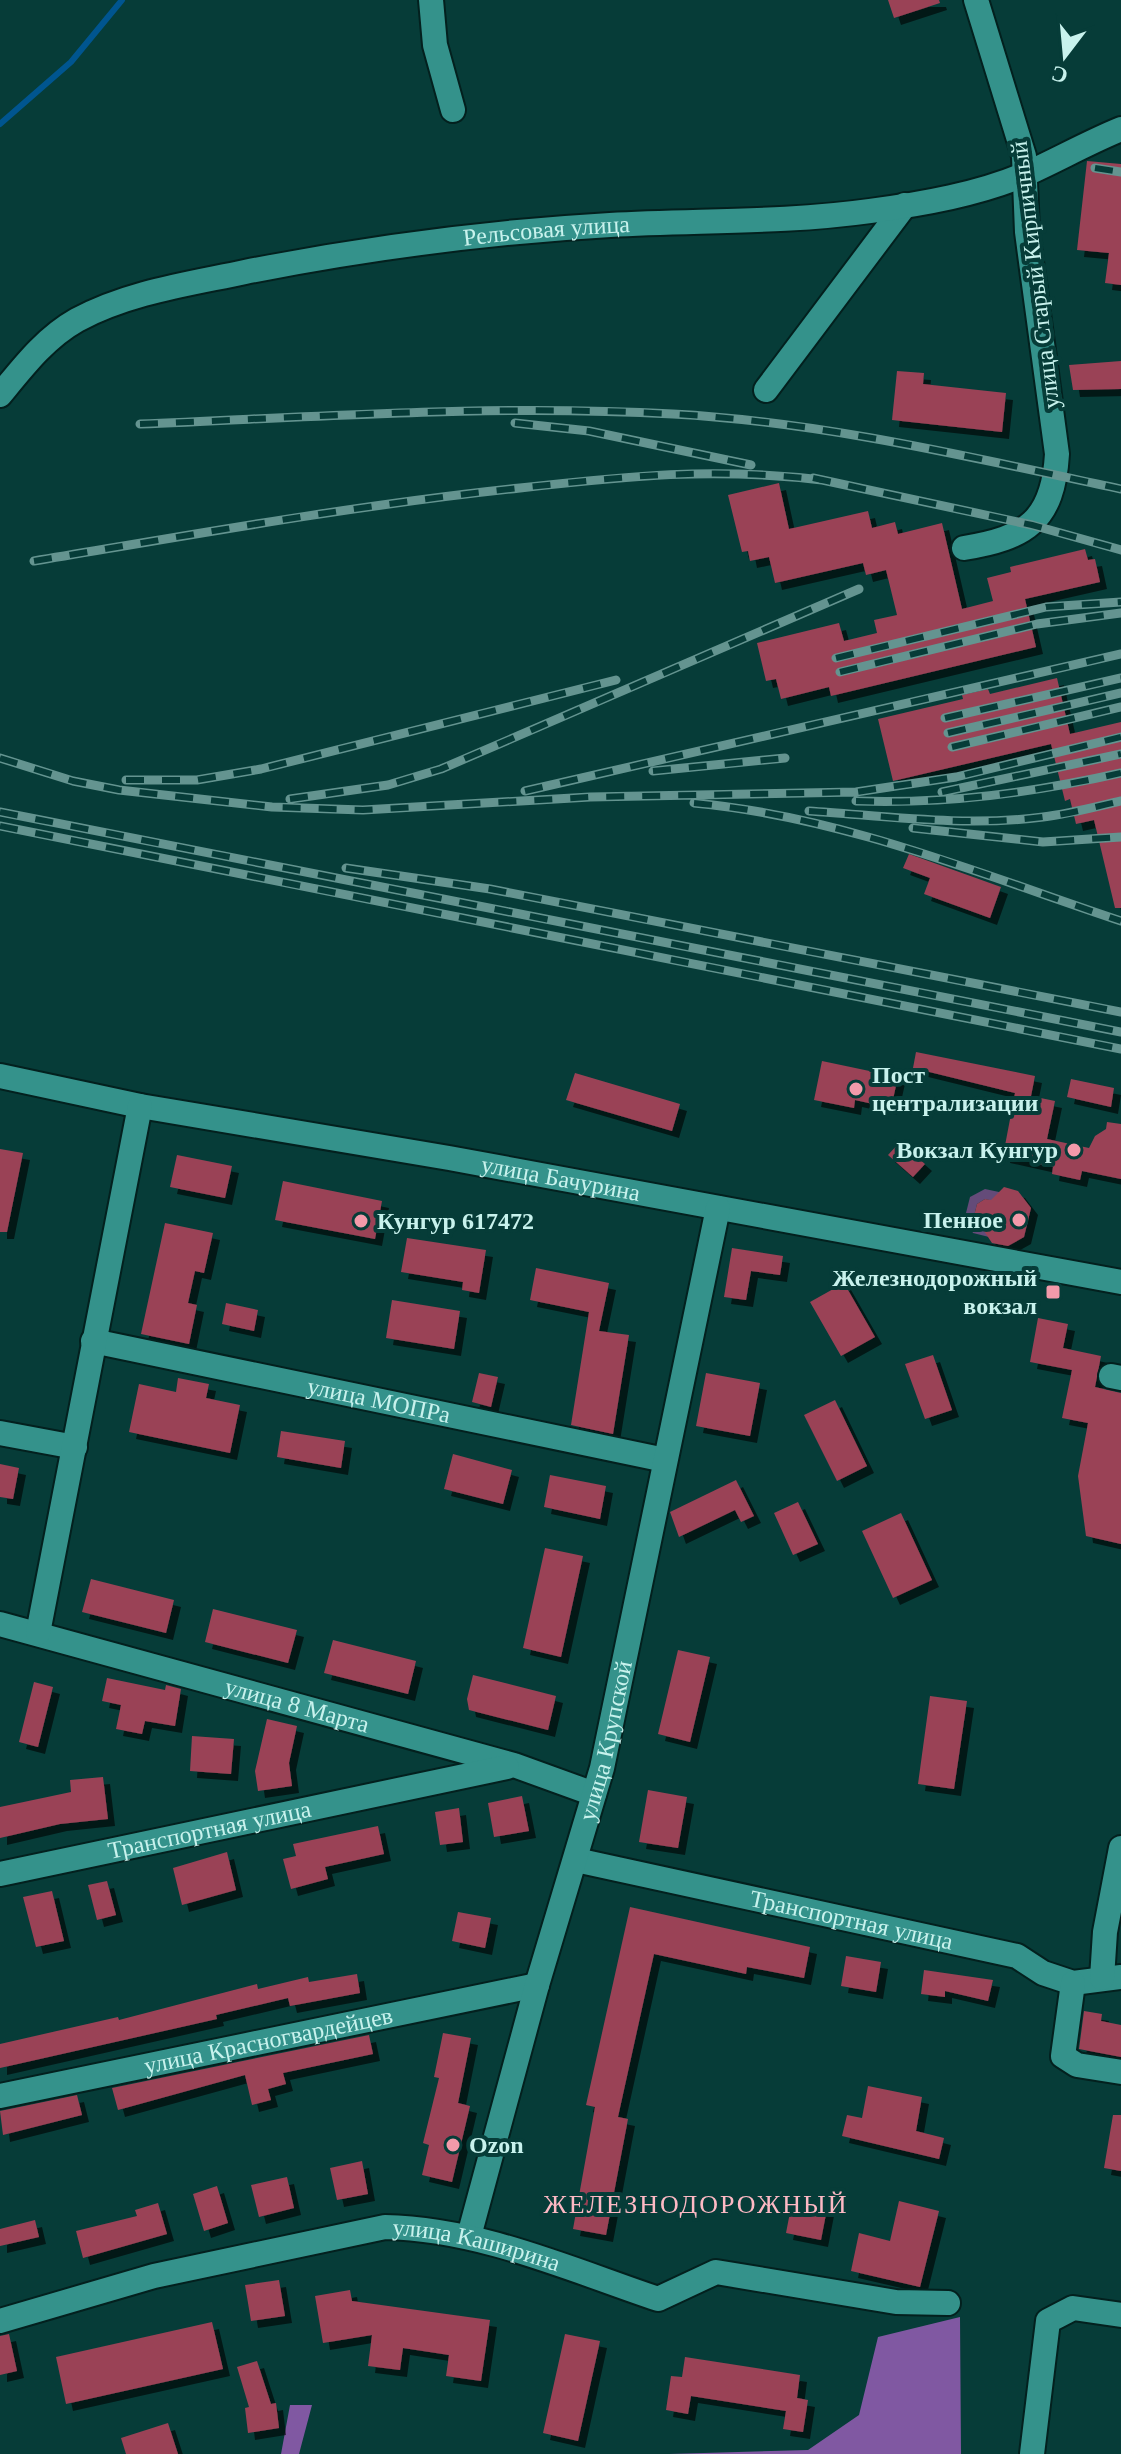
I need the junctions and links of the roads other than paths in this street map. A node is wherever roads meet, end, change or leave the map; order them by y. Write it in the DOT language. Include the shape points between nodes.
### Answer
graph roads {
  1 [pos="431,0"];
  2 [pos="976,0"];
  3 [pos="453,110"];
  4 [pos="1121,129"];
  5 [pos="1026,174"];
  6 [pos="905,205"];
  7 [pos="766,390"];
  8 [pos="0,395"];
  9 [pos="964,548"];
  10 [pos="0,1076"];
  11 [pos="140,1106"];
  12 [pos="718,1208"];
  13 [pos="1121,1282"];
  14 [pos="93,1341"];
  15 [pos="0,1433"];
  16 [pos="75,1447"];
  17 [pos="665,1460"];
  18 [pos="0,1624"];
  19 [pos="38,1633"];
  20 [pos="514,1765"];
  21 [pos="594,1794"];
  22 [pos="1121,1848"];
  23 [pos="576,1860"];
  24 [pos="0,1874"];
  25 [pos="1112,1978"];
  26 [pos="1073,1983"];
  27 [pos="537,1985"];
  28 [pos="1121,2072"];
  29 [pos="0,2096"];
  30 [pos="469,2236"];
  31 [pos="948,2303"];
  32 [pos="1121,2315"];
  33 [pos="0,2321"];
  34 [pos="1032,2454"];
  1 -- 3 [label="street" via="435,45"];
  2 -- 5 [label="street, улица Старый Кирпичный" via="1020,137"];
  4 -- 5 [label="street, Рельсовая улица"];
  5 -- 6 [label="street, Рельсовая улица"];
  5 -- 9 [label="street, улица Старый Кирпичный" via="1027,232 1055,436 1055,475 1049,498 1032,525 1011,538"];
  6 -- 7 [label="street"];
  6 -- 8 [label="street, Рельсовая улица" via="839,215 605,225 381,247 168,288 78,320 36,352"];
  10 -- 11 [label="street, улица Бачурина"];
  11 -- 12 [label="street, улица Бачурина"];
  11 -- 14 [label="street"];
  12 -- 13 [label="street, улица Бачурина"];
  12 -- 17 [label="street, улица Крупской"];
  14 -- 16 [label="street"];
  14 -- 17 [label="street, улица МОПРа"];
  15 -- 16 [label="street"];
  16 -- 19 [label="street"];
  17 -- 21 [label="street, улица Крупской"];
  18 -- 19 [label="street, улица 8 Марта"];
  19 -- 20 [label="street, улица 8 Марта"];
  20 -- 21 [label="street, улица 8 Марта"];
  20 -- 24 [label="street, Транспортная улица"];
  21 -- 23 [label="street, улица Крупской"];
  22 -- 25 [label="street" via="1105,1932"];
  23 -- 26 [label="street, Транспортная улица" via="1017,1956 1043,1973"];
  23 -- 27 [label="street, улица Крупской"];
  25 -- 26 [label="street"];
  26 -- 28 [label="street" via="1063,2056 1077,2065"];
  27 -- 29 [label="street, улица Красногвардейцев"];
  27 -- 30 [label="street, улица Крупской"];
  30 -- 31 [label="street, улица Каширина" via="658,2299 716,2272 896,2302"];
  30 -- 33 [label="street, улица Каширина" via="398,2227 343,2233 154,2276"];
  32 -- 34 [label="street" via="1073,2308 1048,2321"];
}
